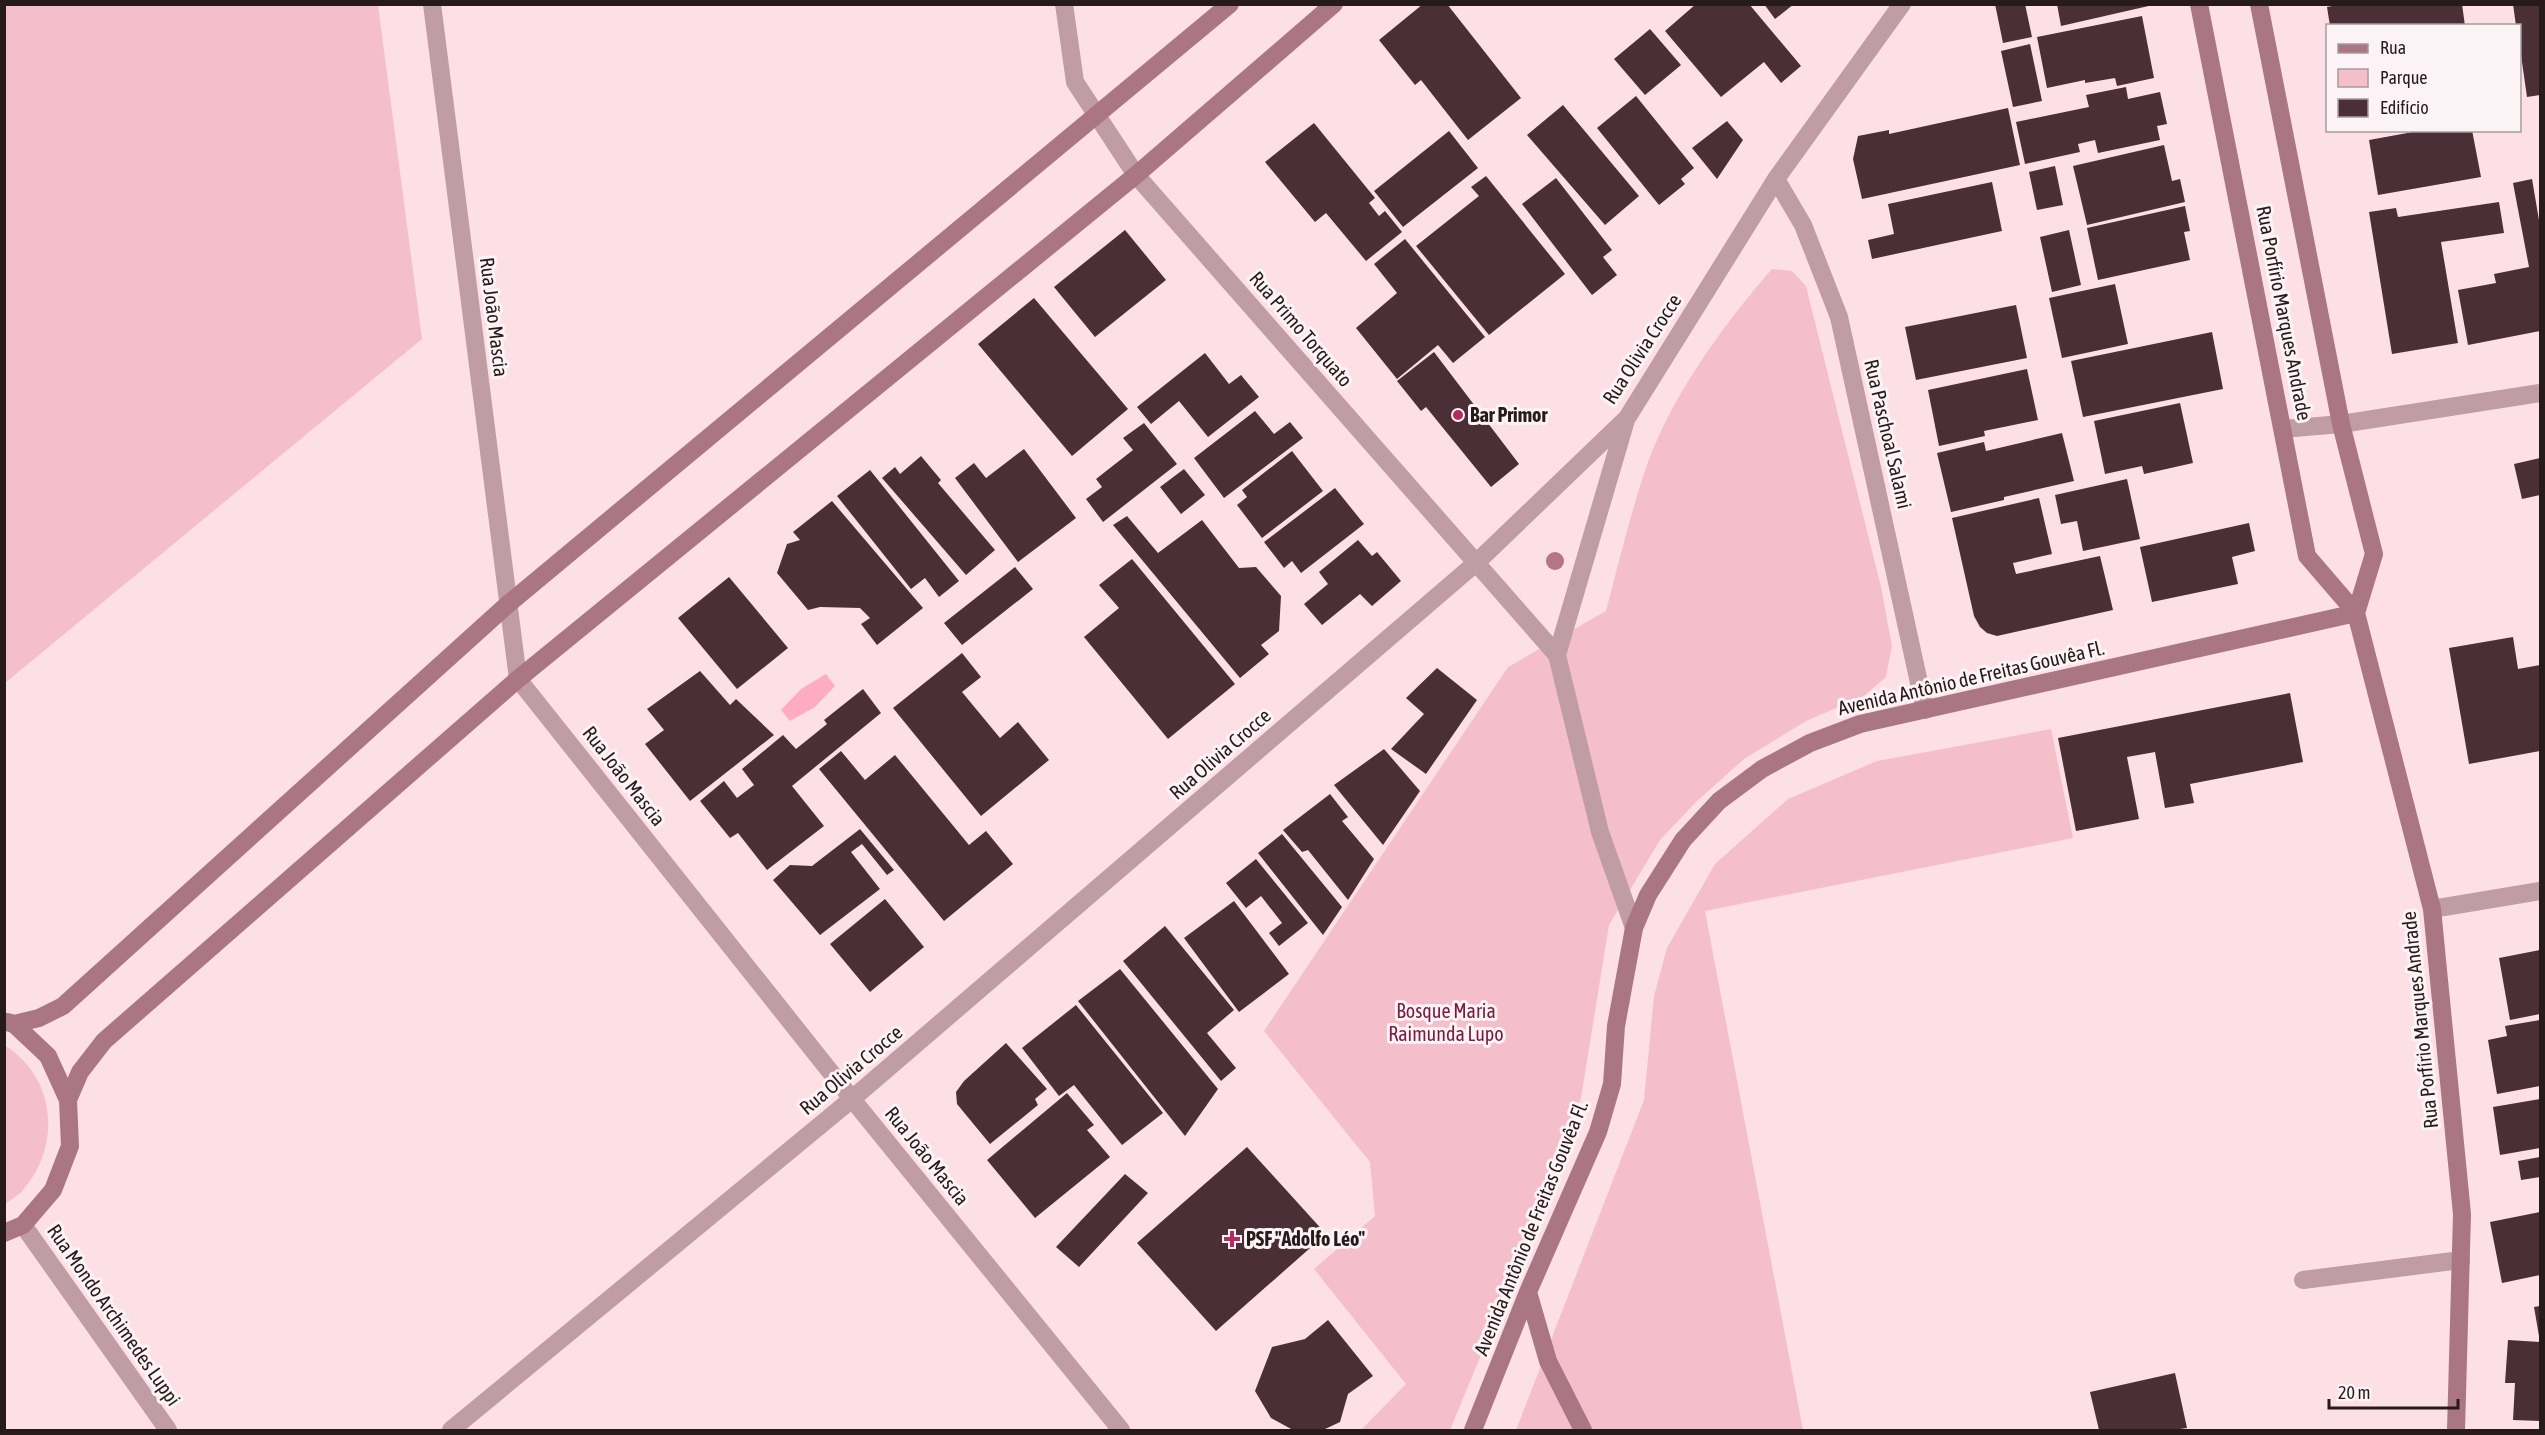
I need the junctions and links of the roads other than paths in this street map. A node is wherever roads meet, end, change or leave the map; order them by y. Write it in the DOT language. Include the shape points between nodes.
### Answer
graph roads {
  1 [pos="432,4"];
  2 [pos="1064,4"];
  3 [pos="1230,4"];
  4 [pos="1334,4"];
  5 [pos="1902,4"];
  6 [pos="2199,4"];
  7 [pos="2259,4"];
  8 [pos="1095,116"];
  9 [pos="1136,176"];
  10 [pos="1776,179"];
  11 [pos="2541,393"];
  12 [pos="1627,418"];
  13 [pos="2341,424"];
  14 [pos="2284,429"];
  15 [pos="1477,562"];
  16 [pos="507,605"];
  17 [pos="2356,614"];
  18 [pos="1557,656"];
  19 [pos="518,679"];
  20 [pos="1925,710"];
  21 [pos="2541,891"];
  22 [pos="2432,909"];
  23 [pos="1634,928"];
  24 [pos="9,1022"];
  25 [pos="852,1099"];
  26 [pos="68,1100"];
  27 [pos="22,1225"];
  28 [pos="4,1233"];
  29 [pos="2461,1260"];
  30 [pos="2303,1280"];
  31 [pos="1528,1292"];
  32 [pos="168,1431"];
  33 [pos="451,1431"];
  34 [pos="1121,1431"];
  35 [pos="1473,1431"];
  36 [pos="1584,1431"];
  37 [pos="2456,1431"];
  1 -- 16 [label="street, Rua João Mascia"];
  2 -- 8 [label="street, Rua Primo Torquato" via="1075,82"];
  3 -- 8 [label="street"];
  4 -- 9 [label="street"];
  5 -- 10 [label="street, Rua Olivia Crocce"];
  6 -- 14 [label="street, Rua Porfírio Marques Andrade"];
  7 -- 13 [label="street, Rua Porfírio Marques Andrade"];
  8 -- 9 [label="street, Rua Primo Torquato"];
  8 -- 16 [label="street"];
  9 -- 15 [label="street, Rua Primo Torquato"];
  9 -- 19 [label="street"];
  10 -- 12 [label="street, Rua Olivia Crocce"];
  10 -- 20 [label="street, Rua Paschoal Salami" via="1803,225 1839,317"];
  11 -- 13 [label="street"];
  12 -- 15 [label="street, Rua Olivia Crocce"];
  12 -- 18 [label="street"];
  13 -- 14 [label="street"];
  13 -- 17 [label="street, Rua Porfírio Marques Andrade" via="2374,554"];
  14 -- 17 [label="street, Rua Porfírio Marques Andrade" via="2307,556"];
  15 -- 18 [label="street, Rua Primo Torquato"];
  15 -- 25 [label="street, Rua Olivia Crocce"];
  16 -- 19 [label="street, Rua João Mascia"];
  16 -- 24 [label="street" via="63,1006 39,1018"];
  17 -- 20 [label="street, Avenida Antônio de Freitas Gouvêa Fl."];
  17 -- 22 [label="street, Rua Porfírio Marques Andrade"];
  18 -- 23 [label="street" via="1600,832"];
  19 -- 25 [label="street, Rua João Mascia"];
  19 -- 26 [label="street" via="104,1041 80,1072"];
  20 -- 23 [label="street, Avenida Antônio de Freitas Gouvêa Fl." via="1860,724 1810,743 1762,769 1719,801 1683,840 1648,895"];
  21 -- 22 [label="street"];
  22 -- 29 [label="street, Rua Porfírio Marques Andrade" via="2462,1214"];
  23 -- 31 [label="street, Avenida Antônio de Freitas Gouvêa Fl." via="1616,1026 1612,1084 1604,1113"];
  24 -- 26 [label="street" via="48,1056"];
  25 -- 33 [label="street, Rua Olivia Crocce"];
  25 -- 34 [label="street, Rua João Mascia"];
  26 -- 27 [label="street" via="70,1146 53,1190"];
  27 -- 28 [label="street"];
  27 -- 32 [label="street, Rua Mondo Archimedes Luppi"];
  29 -- 30 [label="street"];
  29 -- 37 [label="street, Rua Porfírio Marques Andrade"];
  31 -- 35 [label="street, Avenida Antônio de Freitas Gouvêa Fl."];
  31 -- 36 [label="street" via="1548,1361"];
}
